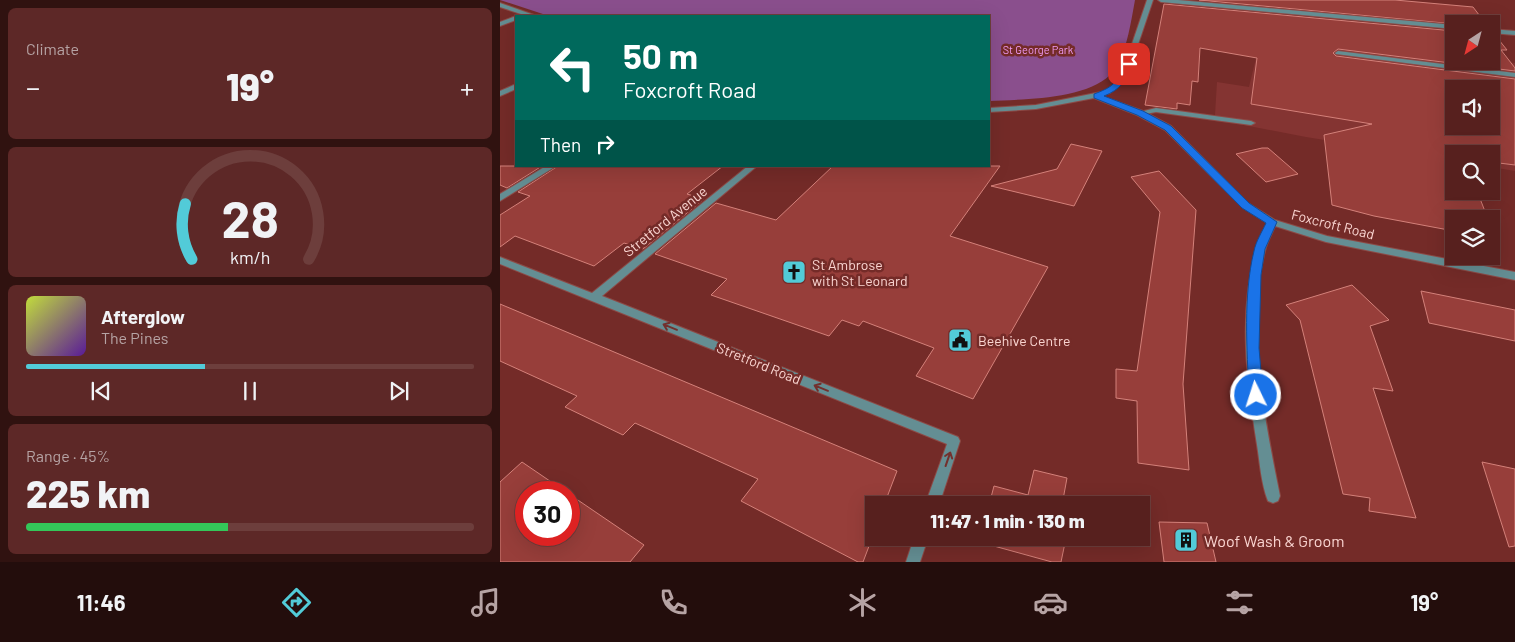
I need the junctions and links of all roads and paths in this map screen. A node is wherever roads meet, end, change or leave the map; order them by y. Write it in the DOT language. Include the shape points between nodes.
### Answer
graph roads {
  1 [pos="1150,0"];
  2 [pos="1161,0"];
  3 [pos="500,5"];
  4 [pos="522,15"];
  5 [pos="515,18"];
  6 [pos="500,24"];
  7 [pos="1445,26"];
  8 [pos="1500,31"];
  9 [pos="1515,33"];
  10 [pos="1338,54"];
  11 [pos="1515,75"];
  12 [pos="515,86"];
  13 [pos="500,94"];
  14 [pos="1096,96"];
  15 [pos="990,110"];
  16 [pos="1140,113"];
  17 [pos="1251,123"];
  18 [pos="550,167"];
  19 [pos="752,167"];
  20 [pos="500,198"];
  21 [pos="1272,222"];
  22 [pos="500,260"];
  23 [pos="1515,276"];
  24 [pos="594,297"];
  25 [pos="935,496"];
  26 [pos="1274,496"];
  27 [pos="918,546"];
  28 [pos="913,562"];
  1 -- 14 [label="street" via="1123,80 1108,92"];
  2 -- 7 [label="street"];
  3 -- 4 [label="street"];
  5 -- 6 [label="street"];
  8 -- 9 [label="street"];
  10 -- 11 [label="street"];
  12 -- 13 [label="street"];
  14 -- 15 [label="street" via="1036,107"];
  14 -- 16 [label="street, Foxcroft Road"];
  16 -- 17 [label="street" via="1156,110"];
  16 -- 21 [label="street, Foxcroft Road" via="1168,128 1245,206"];
  18 -- 20 [label="street"];
  19 -- 24 [label="street, Stretford Avenue"];
  21 -- 23 [label="street, Foxcroft Road" via="1326,239"];
  21 -- 26 [label="street" via="1260,249 1255,275 1253,348 1256,395"];
  22 -- 24 [label="street, Stretford Road"];
  25 -- 24 [label="street, Stretford Road, one-way" via="954,441"];
  27 -- 28 [label="street"];
}
